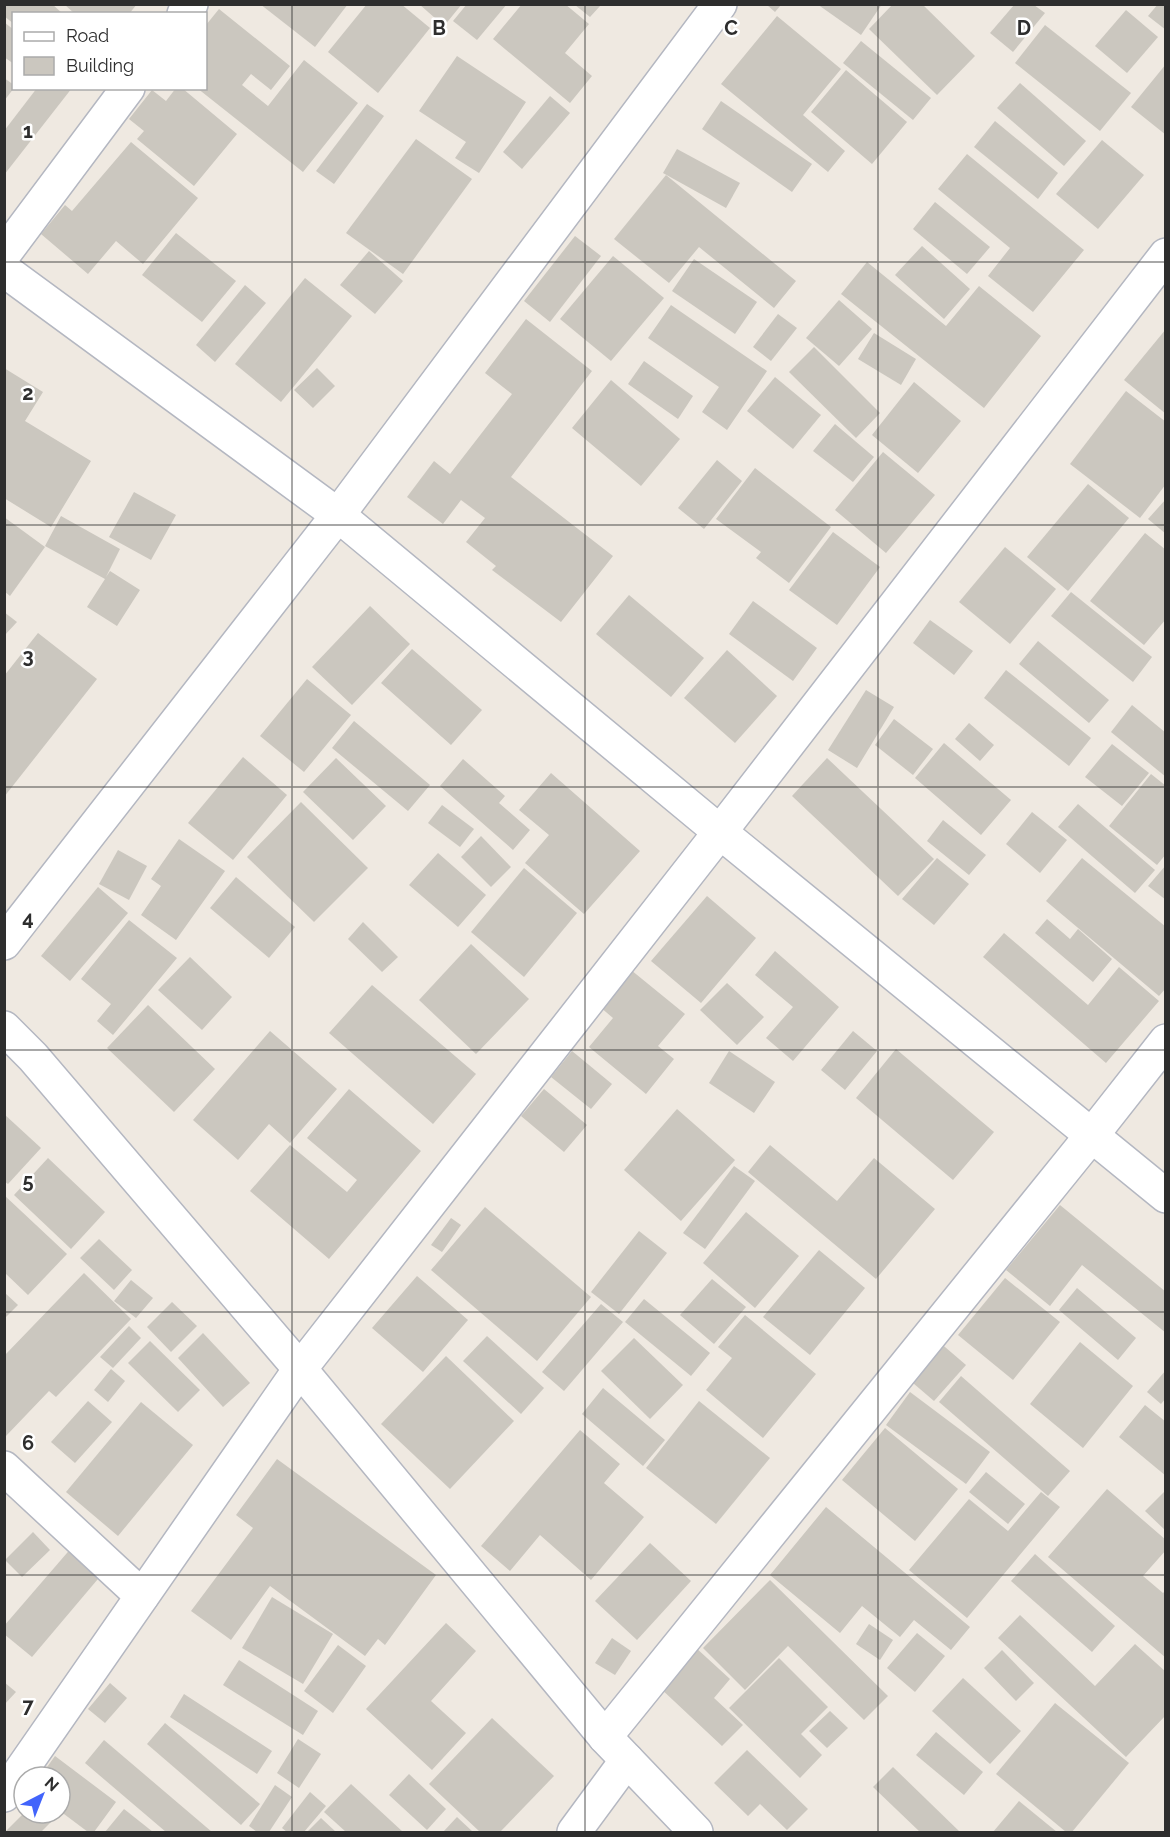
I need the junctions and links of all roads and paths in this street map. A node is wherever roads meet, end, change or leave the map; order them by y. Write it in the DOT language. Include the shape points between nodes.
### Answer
graph roads {
  1 [pos="720,4"];
  2 [pos="127,90"];
  3 [pos="4,254"];
  4 [pos="1166,255"];
  5 [pos="4,270"];
  6 [pos="338,515"];
  7 [pos="720,832"];
  8 [pos="4,943"];
  9 [pos="4,1028"];
  10 [pos="1166,1041"];
  11 [pos="1092,1135"];
  12 [pos="1166,1196"];
  13 [pos="300,1369"];
  14 [pos="4,1468"];
  15 [pos="142,1596"];
  16 [pos="616,1749"];
  17 [pos="4,1795"];
  18 [pos="574,1833"];
  19 [pos="696,1833"];
  1 -- 6 [label="street"];
  2 -- 3 [label="street"];
  4 -- 7 [label="street"];
  5 -- 6 [label="street"];
  6 -- 7 [label="street"];
  6 -- 8 [label="street"];
  7 -- 11 [label="street"];
  7 -- 13 [label="street"];
  9 -- 13 [label="street"];
  10 -- 11 [label="street"];
  11 -- 12 [label="street"];
  11 -- 16 [label="street"];
  13 -- 15 [label="street"];
  13 -- 16 [label="street"];
  14 -- 15 [label="street"];
  15 -- 17 [label="street"];
  16 -- 18 [label="street"];
  16 -- 19 [label="street"];
}
